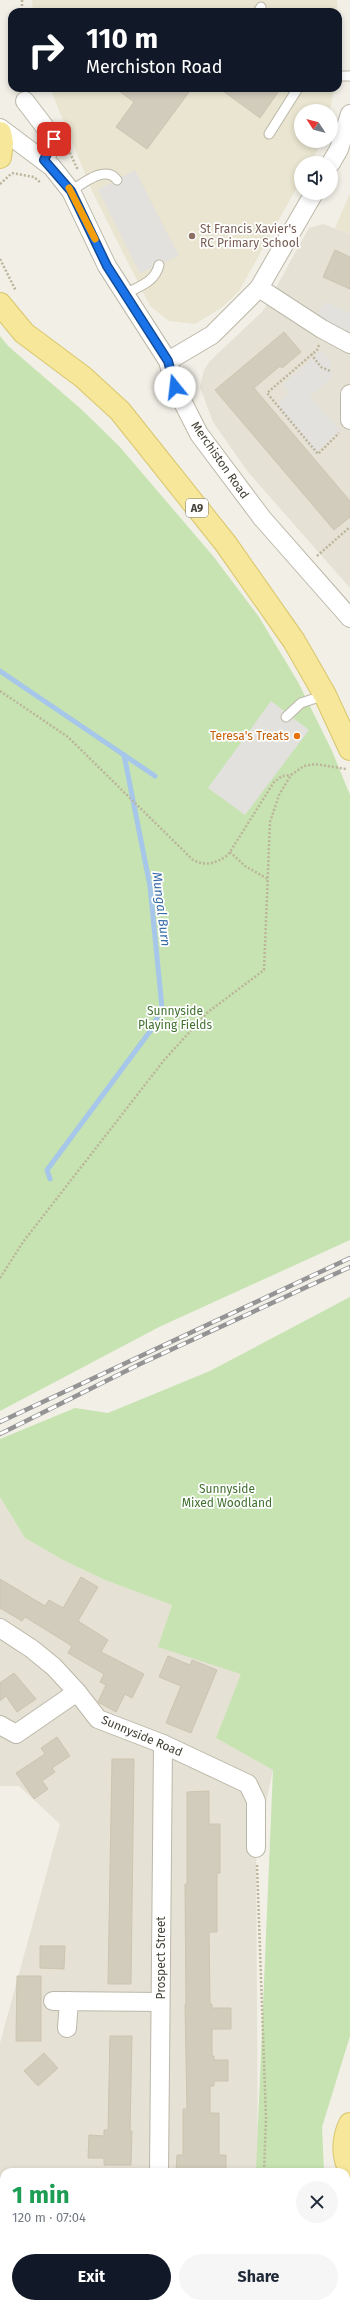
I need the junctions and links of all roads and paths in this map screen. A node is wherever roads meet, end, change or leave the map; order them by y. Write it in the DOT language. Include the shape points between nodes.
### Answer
graph roads {
  1 [pos="295,92"];
  2 [pos="25,101"];
  3 [pos="350,114"];
  4 [pos="0,128"];
  5 [pos="0,133"];
  6 [pos="269,134"];
  7 [pos="335,156"];
  8 [pos="39,157"];
  9 [pos="0,158"];
  10 [pos="117,180"];
  11 [pos="71,191"];
  12 [pos="310,200"];
  13 [pos="159,265"];
  14 [pos="259,288"];
  15 [pos="125,294"];
  16 [pos="0,304"];
  17 [pos="326,331"];
  18 [pos="350,344"];
  19 [pos="311,354"];
  20 [pos="168,361"];
  21 [pos="330,371"];
  22 [pos="350,394"];
  23 [pos="346,425"];
  24 [pos="350,527"];
  25 [pos="304,566"];
  26 [pos="350,618"];
  27 [pos="0,691"];
  28 [pos="325,695"];
  29 [pos="286,717"];
  30 [pos="348,759"];
  31 [pos="292,776"];
  32 [pos="230,852"];
  33 [pos="268,879"];
  34 [pos="0,1278"];
  35 [pos="0,1628"];
  36 [pos="77,1692"];
  37 [pos="0,1725"];
  38 [pos="163,1744"];
  39 [pos="256,1848"];
  40 [pos="160,2002"];
  41 [pos="67,2028"];
  42 [pos="350,2124"];
  43 [pos="159,2168"];
  44 [pos="264,2168"];
  45 [pos="349,2168"];
  1 -- 6 [label="lane"];
  2 -- 8 [label="street" via="54,139"];
  3 -- 7 [label="street"];
  4 -- 8 [label="street, Merchiston Road"];
  5 -- 9 [label="main road"];
  8 -- 9 [label="street" via="14,155"];
  8 -- 11 [label="street, Merchiston Road"];
  10 -- 11 [label="lane" via="107,174 96,176"];
  11 -- 15 [label="street, Merchiston Road" via="107,266"];
  12 -- 14 [label="street"];
  13 -- 15 [label="lane" via="156,274"];
  14 -- 17 [label="street"];
  14 -- 20 [label="street" via="212,335"];
  15 -- 20 [label="street, Merchiston Road"];
  16 -- 28 [label="main road, A9" via="24,333 83,377 120,411 226,544 294,641"];
  17 -- 18 [label="street"];
  17 -- 19 [label="path" via="316,350"];
  19 -- 21 [label="path" via="321,367"];
  19 -- 23 [label="path" via="268,392 318,454"];
  20 -- 25 [label="street, Merchiston Road" via="175,387 198,434 262,518"];
  22 -- 23 [label="street"];
  24 -- 25 [label="path"];
  25 -- 26 [label="street, Merchiston Road"];
  27 -- 32 [label="path" via="68,738 193,860 201,864 218,862"];
  28 -- 29 [label="lane" via="301,703"];
  28 -- 30 [label="main road, A9"];
  30 -- 31 [label="path" via="304,766"];
  31 -- 32 [label="path" via="282,776 274,782"];
  31 -- 33 [label="path" via="279,795 270,822"];
  32 -- 33 [label="path" via="245,866"];
  33 -- 34 [label="path" via="264,970 208,1012 165,1058 23,1242"];
  35 -- 36 [label="street, Sunnyside Road" via="32,1649"];
  36 -- 37 [label="street" via="16,1734"];
  36 -- 38 [label="street, Sunnyside Road" via="98,1719"];
  38 -- 39 [label="street, Sunnyside Road" via="248,1784 256,1801"];
  38 -- 40 [label="street, Prospect Street"];
  39 -- 44 [label="path" via="266,2118"];
  40 -- 41 [label="street" via="61,2001"];
  40 -- 43 [label="street, Prospect Street"];
  42 -- 45 [label="main road" via="346,2132 344,2150"];
}
